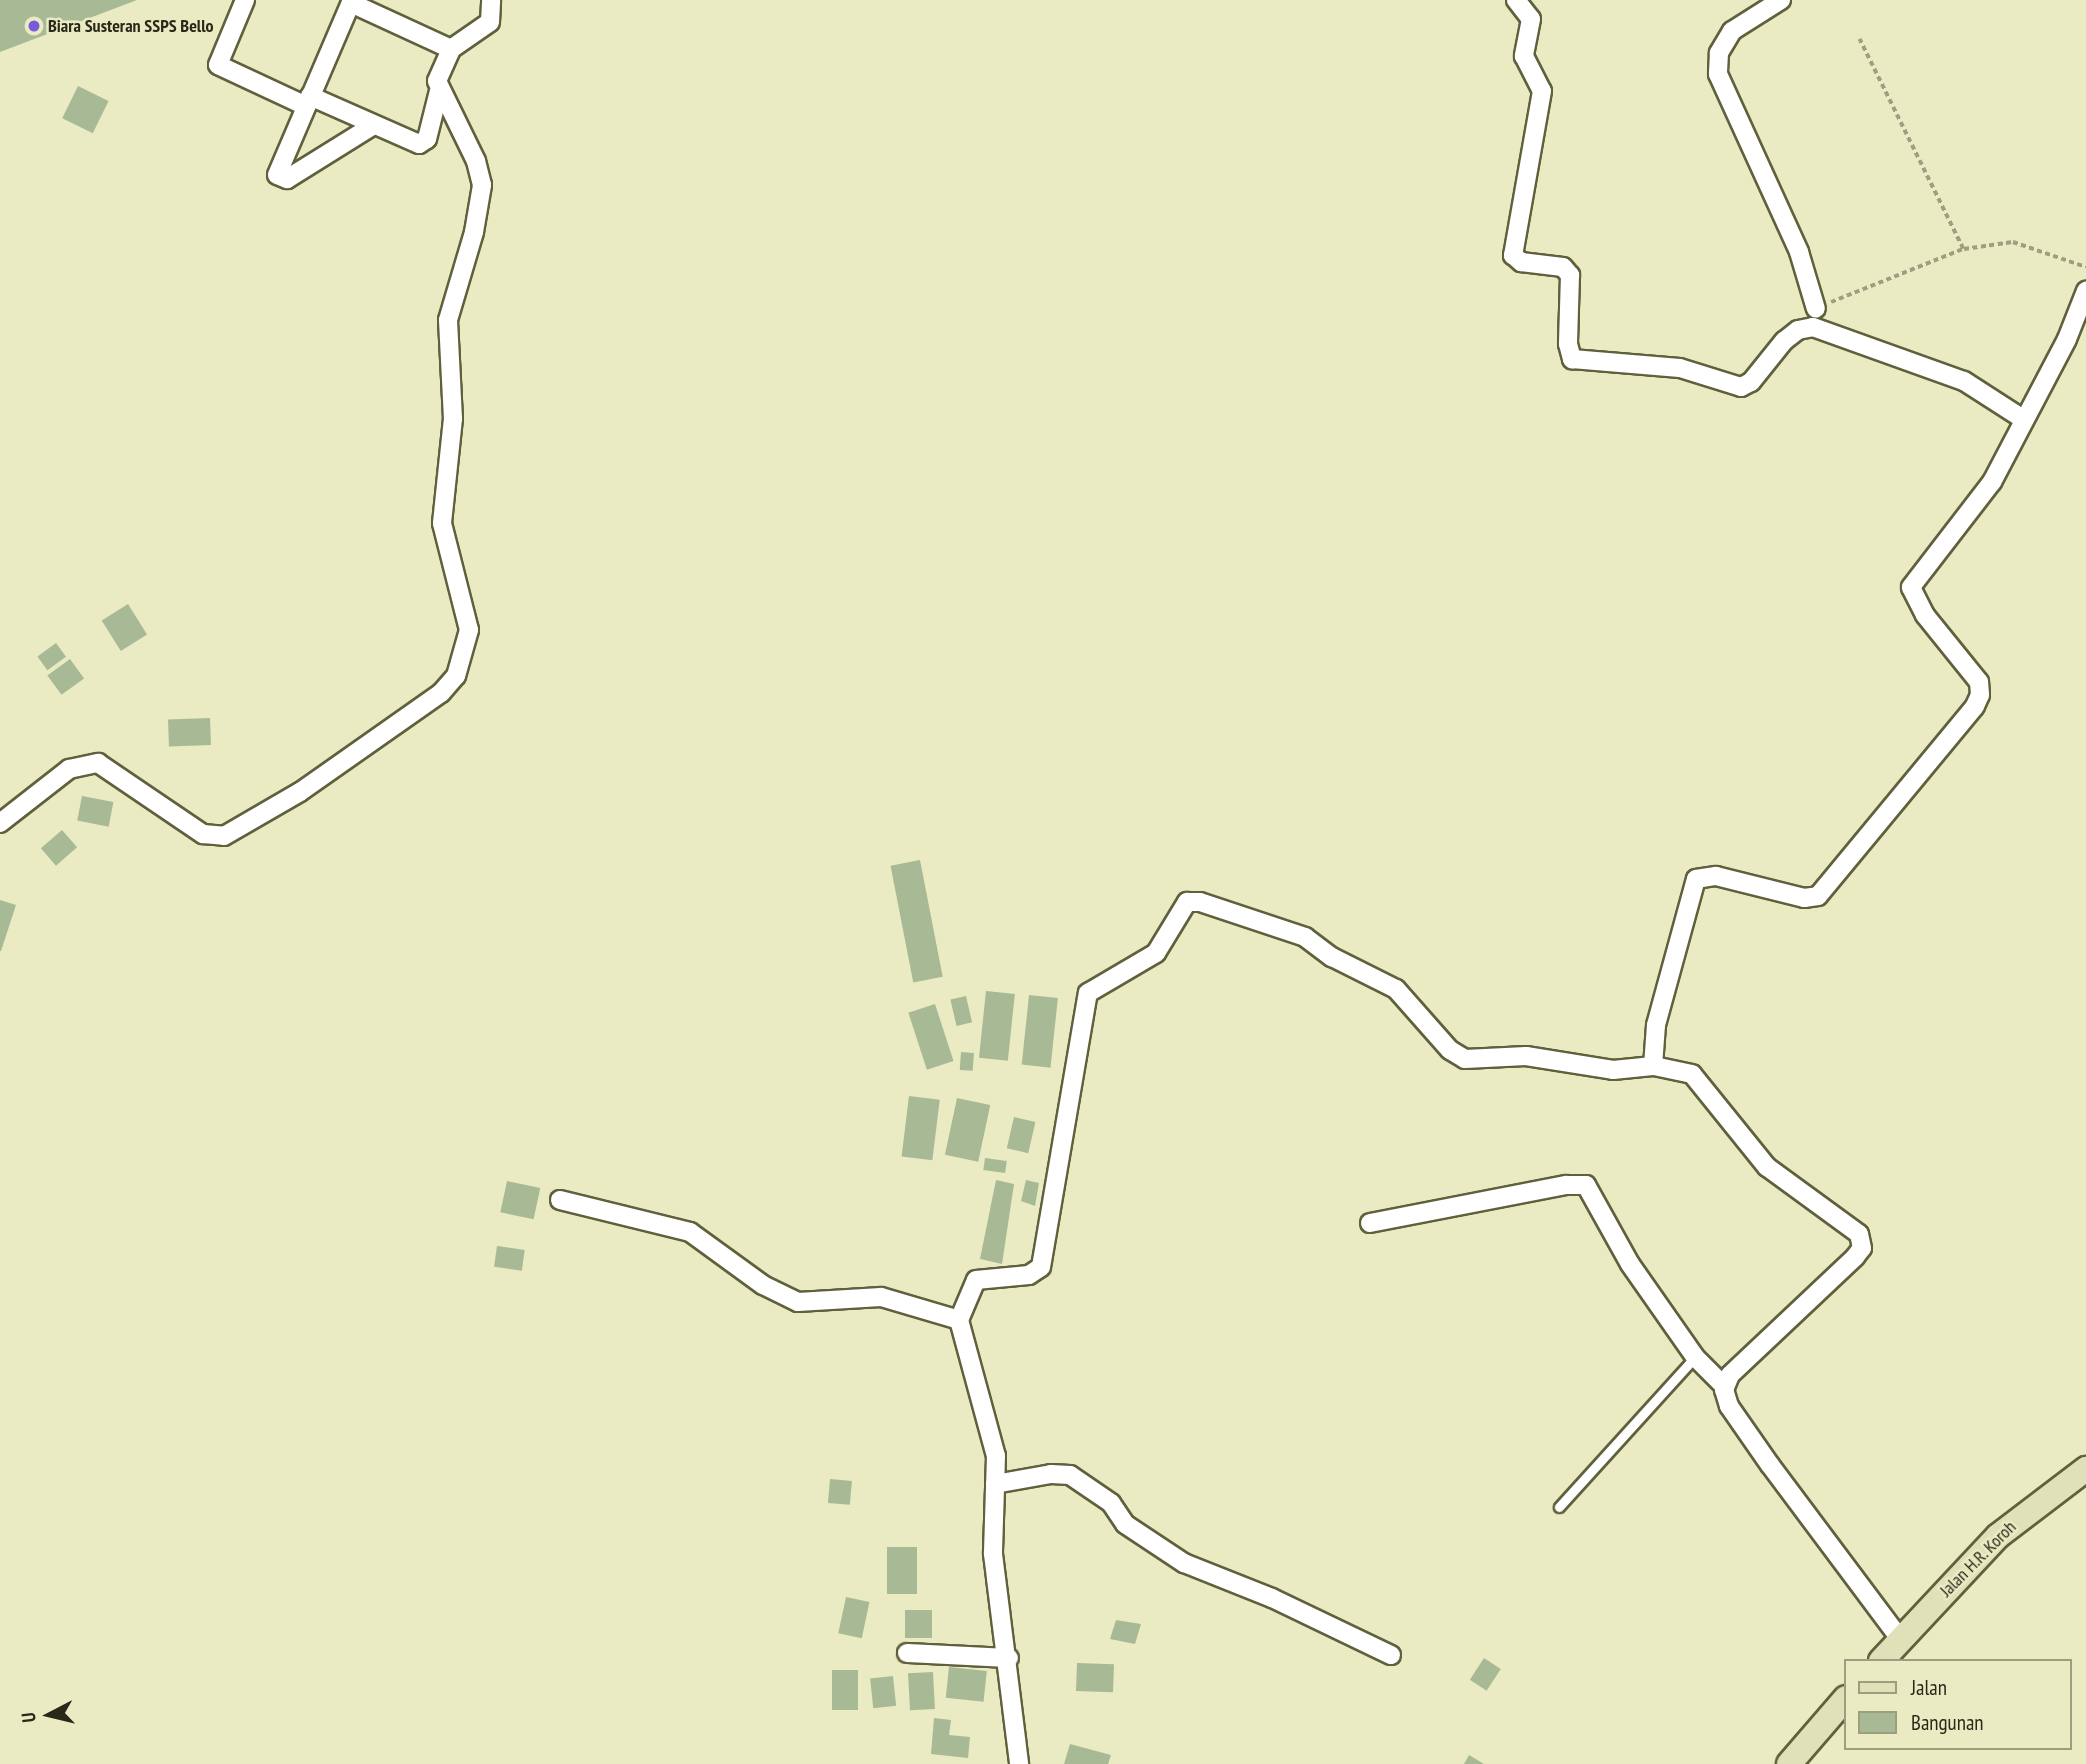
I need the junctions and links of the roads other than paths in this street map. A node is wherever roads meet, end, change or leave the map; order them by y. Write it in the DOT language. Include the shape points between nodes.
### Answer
graph roads {
  1 [pos="245,0"];
  2 [pos="491,0"];
  3 [pos="1516,0"];
  4 [pos="1781,0"];
  5 [pos="351,1"];
  6 [pos="451,50"];
  7 [pos="439,91"];
  8 [pos="308,101"];
  9 [pos="372,126"];
  10 [pos="2086,291"];
  11 [pos="1816,309"];
  12 [pos="2023,419"];
  13 [pos="0,823"];
  14 [pos="1653,1066"];
  15 [pos="560,1200"];
  16 [pos="1370,1223"];
  17 [pos="959,1320"];
  18 [pos="1695,1357"];
  19 [pos="1724,1387"];
  20 [pos="2086,1469"];
  21 [pos="995,1484"];
  22 [pos="1559,1507"];
  23 [pos="1901,1640"];
  24 [pos="907,1653"];
  25 [pos="1391,1655"];
  26 [pos="1009,1658"];
  27 [pos="1883,1659"];
  28 [pos="1844,1700"];
  29 [pos="1019,1764"];
  30 [pos="1789,1764"];
  1 -- 8 [label="street" via="218,65"];
  2 -- 6 [label="street" via="490,22"];
  3 -- 12 [label="street" via="1531,19 1524,55 1542,90 1513,255 1521,262 1568,271 1572,359 1680,368 1741,387 1751,383 1784,341 1798,330 1813,327 1964,381"];
  4 -- 11 [label="street" via="1732,31 1719,53 1718,74 1799,252"];
  5 -- 6 [label="street"];
  5 -- 8 [label="street"];
  6 -- 7 [label="street" via="438,74"];
  7 -- 9 [label="street" via="428,139 419,144"];
  7 -- 13 [label="street" via="477,160 482,185 474,232 448,320 453,419 442,523 468,630 456,676 441,693 300,792 223,836 203,834 98,763 69,769"];
  8 -- 9 [label="street"];
  8 -- 9 [label="street" via="279,167 280,180"];
  10 -- 12 [label="street" via="2067,339"];
  12 -- 14 [label="street" via="1992,482 1911,587 1925,615 1979,682 1975,706 1818,896 1804,898 1716,876 1694,882 1656,1025"];
  14 -- 17 [label="street" via="1613,1070 1527,1056 1465,1059 1450,1050 1396,989 1332,957 1305,937 1200,902 1187,902 1156,954 1098,985 1087,998 1041,1267 1029,1275 976,1280"];
  14 -- 19 [label="street" via="1692,1074 1767,1167 1854,1226 1862,1240 1855,1257 1730,1375"];
  15 -- 17 [label="street" via="690,1232 791,1300 881,1297 933,1308"];
  16 -- 18 [label="street" via="1586,1185 1630,1264"];
  17 -- 21 [label="street" via="988,1417 996,1456"];
  18 -- 19 [label="street"];
  18 -- 22 [label="lane"];
  19 -- 23 [label="street" via="1730,1406 1770,1465"];
  20 -- 23 [label="main road, Jalan H.R. Koroh" via="1998,1536"];
  21 -- 25 [label="street" via="1070,1475 1111,1503 1125,1524 1184,1563 1272,1598"];
  21 -- 26 [label="street" via="993,1554"];
  23 -- 27 [label="main road, Jalan H.R. Koroh"];
  24 -- 26 [label="street"];
  26 -- 29 [label="street"];
  28 -- 30 [label="main road"];
}
